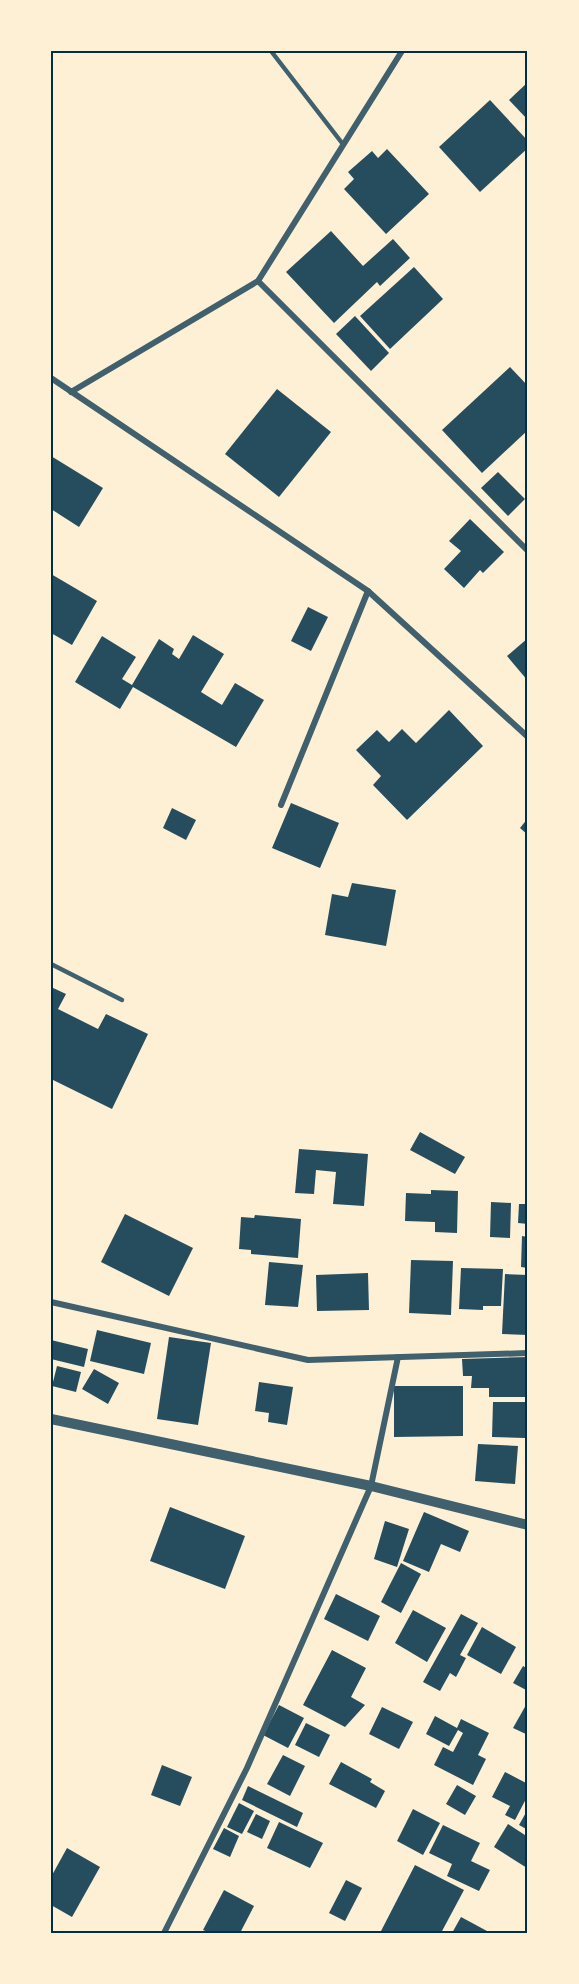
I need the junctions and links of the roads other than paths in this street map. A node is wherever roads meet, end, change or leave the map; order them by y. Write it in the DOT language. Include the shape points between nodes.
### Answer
graph roads {
  1 [pos="271,51"];
  2 [pos="402,51"];
  3 [pos="342,143"];
  4 [pos="258,280"];
  5 [pos="51,378"];
  6 [pos="71,392"];
  7 [pos="528,551"];
  8 [pos="368,591"];
  9 [pos="528,737"];
  10 [pos="281,805"];
  11 [pos="51,964"];
  12 [pos="122,1000"];
  13 [pos="51,1302"];
  14 [pos="528,1353"];
  15 [pos="398,1358"];
  16 [pos="51,1419"];
  17 [pos="371,1486"];
  18 [pos="528,1525"];
  19 [pos="164,1933"];
  1 -- 3 [label="lane"];
  2 -- 3 [label="street"];
  3 -- 4 [label="street"];
  4 -- 6 [label="street"];
  4 -- 7 [label="street"];
  5 -- 6 [label="street"];
  6 -- 8 [label="street"];
  8 -- 9 [label="street"];
  8 -- 10 [label="street"];
  11 -- 12 [label="lane"];
  13 -- 15 [label="street" via="308,1360"];
  14 -- 15 [label="street"];
  15 -- 17 [label="street"];
  16 -- 17 [label="street"];
  17 -- 18 [label="street"];
  17 -- 19 [label="street" via="247,1768"];
}
